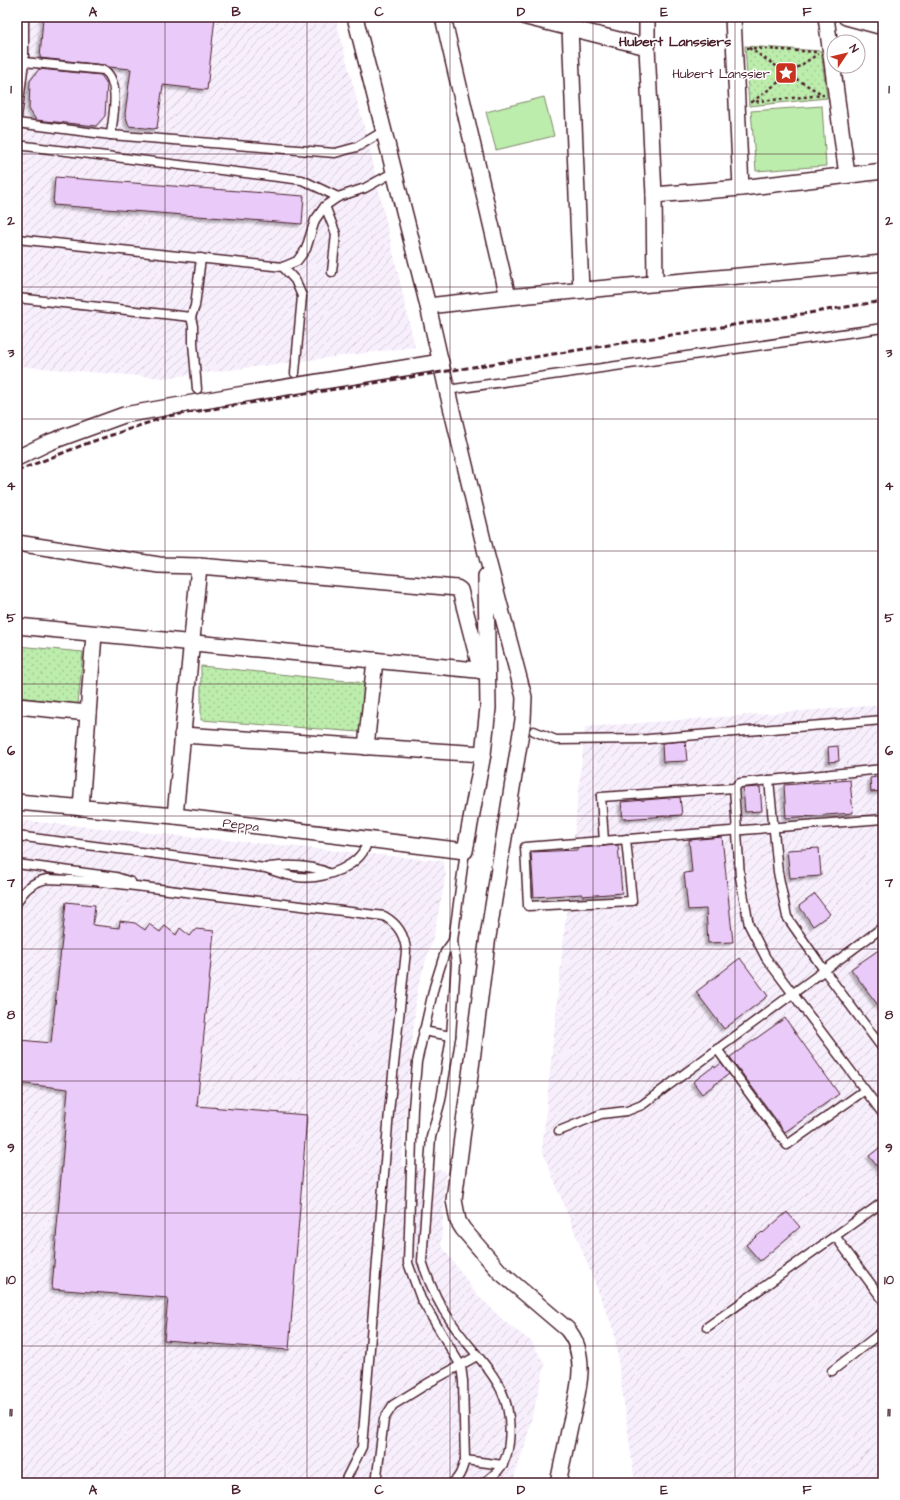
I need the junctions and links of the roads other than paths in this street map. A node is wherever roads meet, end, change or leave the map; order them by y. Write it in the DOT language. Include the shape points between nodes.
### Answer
graph roads {
  1 [pos="24,17"];
  2 [pos="357,17"];
  3 [pos="443,17"];
  4 [pos="526,17"];
  5 [pos="646,17"];
  6 [pos="733,17"];
  7 [pos="826,17"];
  8 [pos="846,17"];
  9 [pos="883,27"];
  10 [pos="570,28"];
  11 [pos="647,47"];
  12 [pos="24,62"];
  13 [pos="17,117"];
  14 [pos="17,123"];
  15 [pos="384,131"];
  16 [pos="111,135"];
  17 [pos="17,145"];
  18 [pos="883,171"];
  19 [pos="394,172"];
  20 [pos="847,176"];
  21 [pos="741,188"];
  22 [pos="654,195"];
  23 [pos="338,197"];
  24 [pos="325,206"];
  25 [pos="17,239"];
  26 [pos="201,258"];
  27 [pos="883,263"];
  28 [pos="283,267"];
  29 [pos="332,272"];
  30 [pos="655,283"];
  31 [pos="581,290"];
  32 [pos="508,297"];
  33 [pos="17,298"];
  34 [pos="428,306"];
  35 [pos="191,317"];
  36 [pos="883,328"];
  37 [pos="441,362"];
  38 [pos="295,373"];
  39 [pos="197,389"];
  40 [pos="447,390"];
  41 [pos="17,458"];
  42 [pos="17,543"];
  43 [pos="486,554"];
  44 [pos="199,566"];
  45 [pos="17,626"];
  46 [pos="94,634"];
  47 [pos="191,643"];
  48 [pos="375,660"];
  49 [pos="484,671"];
  50 [pos="17,706"];
  51 [pos="88,713"];
  52 [pos="883,720"];
  53 [pos="534,731"];
  54 [pos="182,735"];
  55 [pos="366,747"];
  56 [pos="483,754"];
  57 [pos="883,769"];
  58 [pos="769,780"];
  59 [pos="734,788"];
  60 [pos="17,802"];
  61 [pos="82,808"];
  62 [pos="175,816"];
  63 [pos="883,819"];
  64 [pos="774,827"];
  65 [pos="738,831"];
  66 [pos="17,836"];
  67 [pos="368,839"];
  68 [pos="626,839"];
  69 [pos="604,841"];
  70 [pos="465,851"];
  71 [pos="17,864"];
  72 [pos="149,887"];
  73 [pos="17,903"];
  74 [pos="883,927"];
  75 [pos="453,941"];
  76 [pos="824,970"];
  77 [pos="792,994"];
  78 [pos="423,1031"];
  79 [pos="452,1036"];
  80 [pos="883,1048"];
  81 [pos="717,1049"];
  82 [pos="865,1090"];
  83 [pos="883,1114"];
  84 [pos="559,1131"];
  85 [pos="883,1202"];
  86 [pos="835,1236"];
  87 [pos="883,1300"];
  88 [pos="707,1327"];
  89 [pos="883,1331"];
  90 [pos="477,1356"];
  91 [pos="461,1366"];
  92 [pos="832,1371"];
  93 [pos="465,1460"];
  94 [pos="503,1465"];
  95 [pos="344,1483"];
  96 [pos="376,1483"];
  97 [pos="452,1483"];
  98 [pos="483,1483"];
  99 [pos="558,1483"];
  1 -- 12 [label="lane"];
  2 -- 15 [label="street"];
  3 -- 32 [label="street"];
  4 -- 10 [label="street"];
  5 -- 11 [label="street"];
  6 -- 21 [label="street" via="741,48 744,102"];
  7 -- 20 [label="street"];
  8 -- 9 [label="street"];
  10 -- 11 [label="street"];
  10 -- 31 [label="street"];
  11 -- 22 [label="street"];
  12 -- 13 [label="lane"];
  12 -- 16 [label="lane" via="104,70 109,73 114,98"];
  14 -- 16 [label="lane"];
  15 -- 16 [label="lane" via="356,147 336,153"];
  15 -- 19 [label="street"];
  17 -- 23 [label="lane" via="302,180"];
  18 -- 20 [label="street"];
  19 -- 23 [label="lane" via="365,188"];
  19 -- 34 [label="street"];
  20 -- 21 [label="street"];
  21 -- 22 [label="street"];
  22 -- 30 [label="street"];
  23 -- 24 [label="lane"];
  24 -- 28 [label="lane" via="315,220 306,250 297,261"];
  24 -- 29 [label="lane" via="336,234"];
  25 -- 26 [label="lane"];
  26 -- 28 [label="lane"];
  26 -- 35 [label="lane" via="195,306"];
  27 -- 30 [label="street"];
  28 -- 38 [label="lane" via="295,280 302,296"];
  30 -- 31 [label="street"];
  31 -- 32 [label="street"];
  32 -- 34 [label="street"];
  33 -- 35 [label="lane"];
  34 -- 37 [label="street"];
  35 -- 39 [label="lane"];
  36 -- 40 [label="lane"];
  37 -- 40 [label="street"];
  37 -- 41 [label="street" via="124,415 50,442"];
  40 -- 43 [label="street"];
  42 -- 44 [label="street" via="159,565"];
  43 -- 49 [label="street"];
  43 -- 99 [label="street" via="524,697 523,720 487,943 454,1200 458,1221 463,1229 500,1272 567,1329 576,1344 580,1358 579,1384"];
  44 -- 47 [label="street"];
  44 -- 49 [label="street" via="457,588 460,590"];
  45 -- 46 [label="street"];
  46 -- 47 [label="street"];
  46 -- 51 [label="street"];
  47 -- 48 [label="street"];
  47 -- 54 [label="street"];
  48 -- 49 [label="street"];
  48 -- 55 [label="street"];
  49 -- 56 [label="street" via="488,708"];
  50 -- 51 [label="street"];
  51 -- 61 [label="street"];
  52 -- 53 [label="lane" via="648,739 556,740"];
  54 -- 55 [label="street"];
  54 -- 62 [label="street"];
  55 -- 56 [label="street"];
  56 -- 70 [label="street"];
  57 -- 58 [label="lane"];
  58 -- 59 [label="lane" via="740,783"];
  58 -- 64 [label="lane"];
  59 -- 65 [label="lane"];
  59 -- 69 [label="lane" via="601,797"];
  60 -- 61 [label="street, Peppa"];
  61 -- 62 [label="street, Peppa"];
  62 -- 67 [label="street, Peppa"];
  63 -- 64 [label="lane"];
  64 -- 65 [label="lane"];
  64 -- 76 [label="lane" via="778,872 787,917"];
  65 -- 68 [label="lane"];
  65 -- 77 [label="lane" via="740,877 749,925 766,958"];
  66 -- 67 [label="lane" via="265,868 296,877 312,878 328,874 356,860 364,852"];
  67 -- 70 [label="street, Peppa"];
  68 -- 69 [label="lane"];
  68 -- 69 [label="lane" via="632,901 528,906 524,847"];
  70 -- 75 [label="lane"];
  71 -- 72 [label="lane" via="116,877"];
  72 -- 73 [label="lane" via="47,879 28,887"];
  72 -- 95 [label="lane" via="384,916 396,924 404,936 406,951 388,1112 362,1447"];
  74 -- 76 [label="lane"];
  75 -- 78 [label="lane" via="445,952"];
  75 -- 79 [label="lane" via="456,963"];
  76 -- 77 [label="lane"];
  76 -- 80 [label="lane"];
  77 -- 81 [label="lane"];
  77 -- 82 [label="lane"];
  78 -- 79 [label="lane"];
  78 -- 91 [label="lane" via="413,1108 408,1263 421,1299"];
  79 -- 90 [label="lane" via="441,1100 431,1136 422,1260 442,1309"];
  81 -- 82 [label="lane" via="787,1145"];
  81 -- 84 [label="lane" via="642,1105 627,1111 600,1114"];
  82 -- 83 [label="lane"];
  85 -- 86 [label="lane"];
  86 -- 87 [label="lane"];
  86 -- 88 [label="lane"];
  89 -- 92 [label="lane"];
  90 -- 91 [label="lane"];
  90 -- 94 [label="lane" via="498,1383 508,1406 510,1430"];
  91 -- 93 [label="lane"];
  91 -- 96 [label="lane" via="393,1405 384,1419"];
  93 -- 94 [label="lane"];
  93 -- 97 [label="lane" via="461,1472"];
  94 -- 98 [label="lane" via="493,1477"];
}
